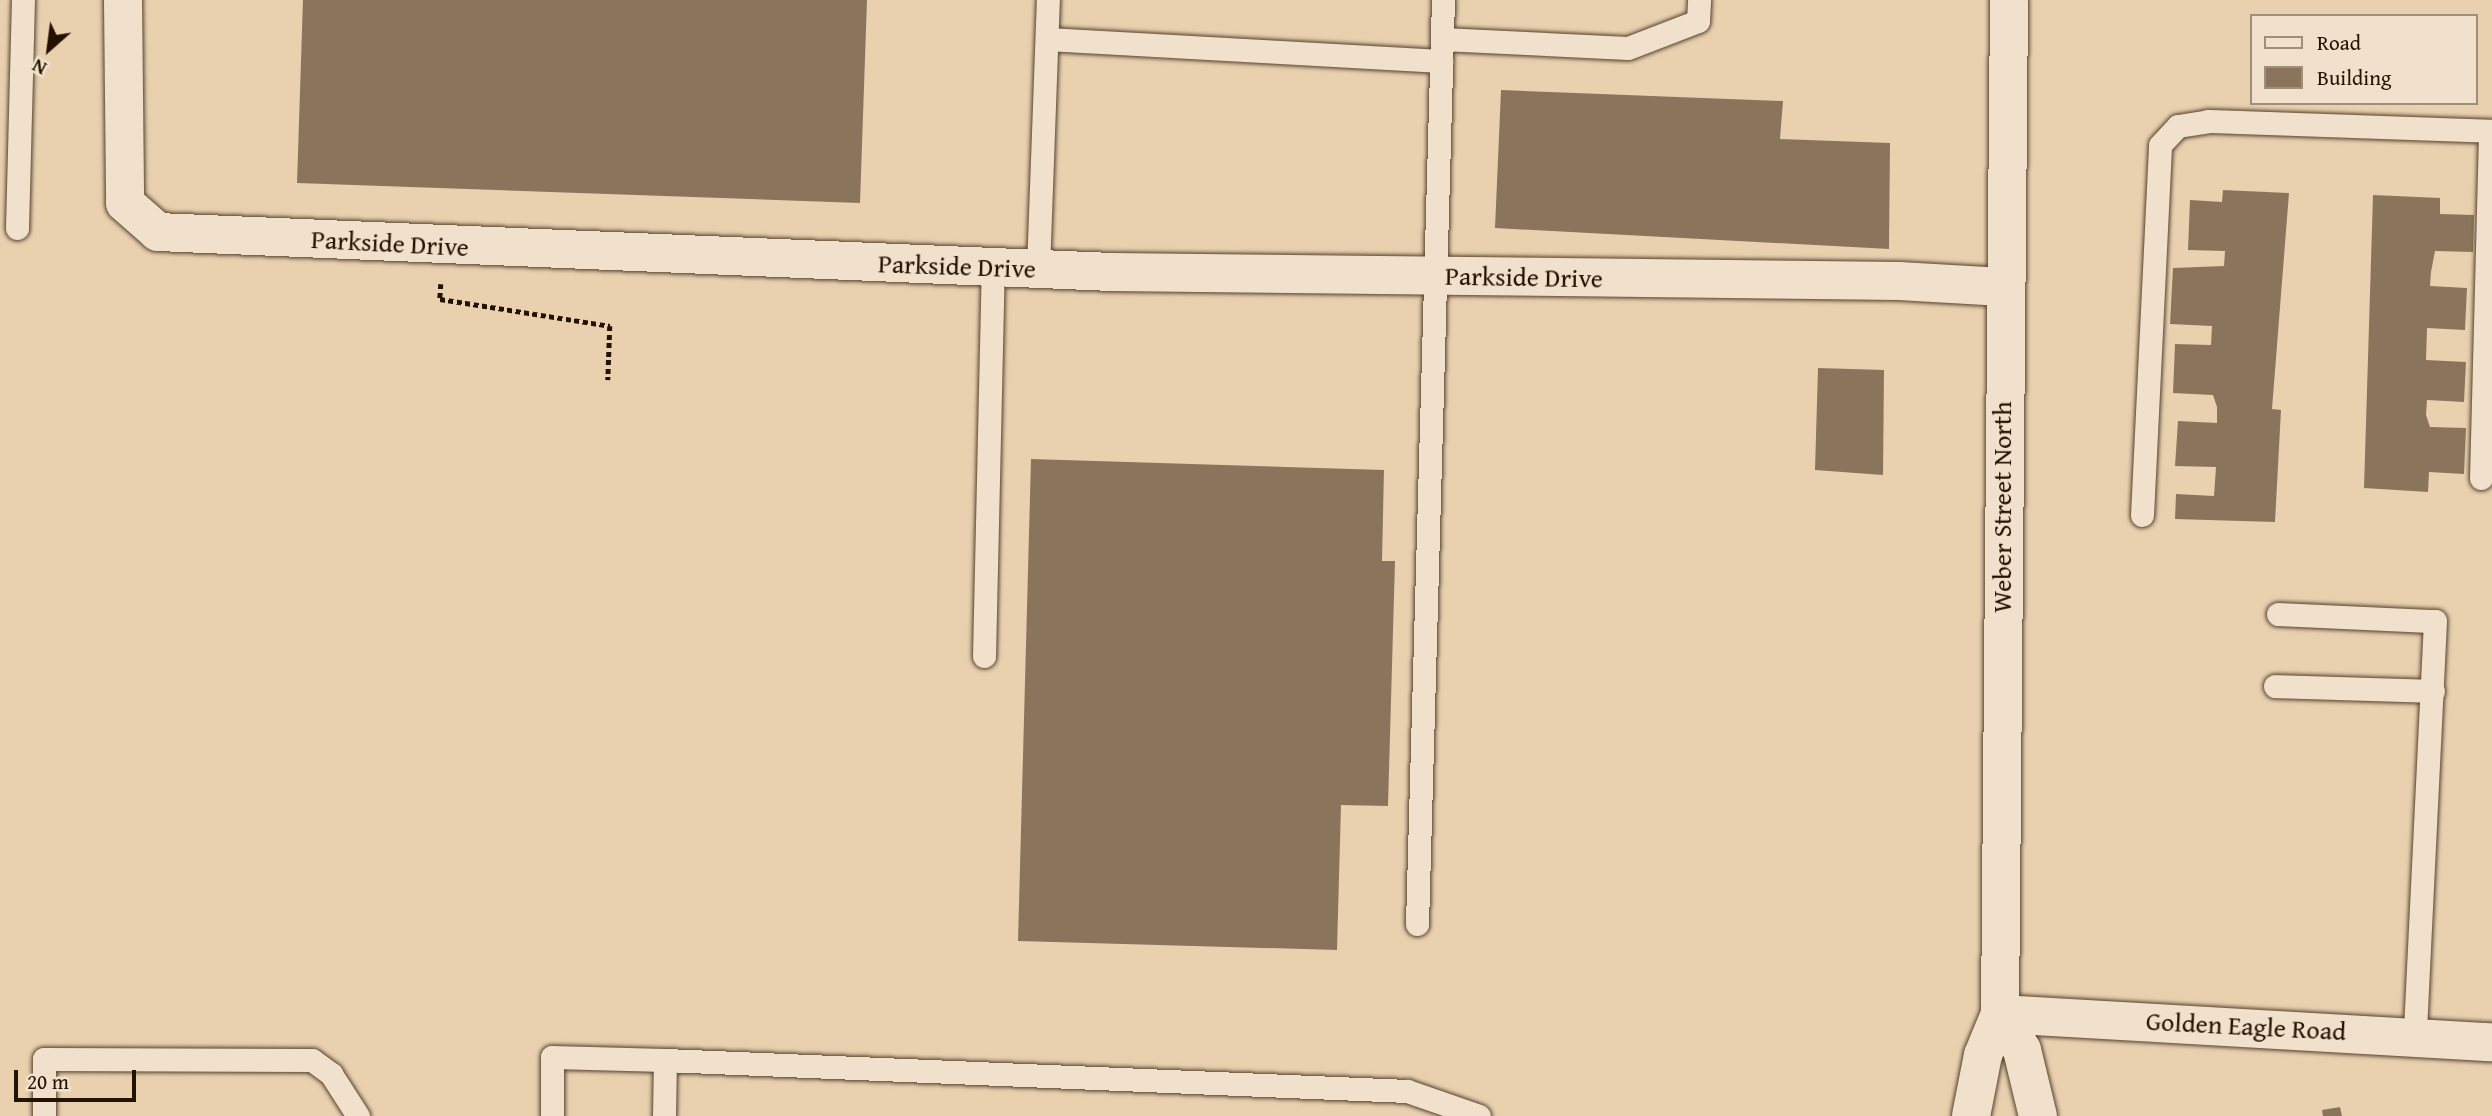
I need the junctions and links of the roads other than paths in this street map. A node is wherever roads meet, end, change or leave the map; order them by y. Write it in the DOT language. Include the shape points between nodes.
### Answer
graph roads {
  1 [pos="23,0"];
  2 [pos="123,0"];
  3 [pos="1048,0"];
  4 [pos="1443,0"];
  5 [pos="1699,0"];
  6 [pos="2009,0"];
  7 [pos="1047,39"];
  8 [pos="1442,50"];
  9 [pos="2491,131"];
  10 [pos="17,228"];
  11 [pos="993,266"];
  12 [pos="1038,269"];
  13 [pos="1434,276"];
  14 [pos="2003,287"];
  15 [pos="2481,478"];
  16 [pos="2142,515"];
  17 [pos="2278,614"];
  18 [pos="984,656"];
  19 [pos="2276,686"];
  20 [pos="2433,691"];
  21 [pos="1417,924"];
  22 [pos="2000,1014"];
  23 [pos="2415,1037"];
  24 [pos="2492,1042"];
  25 [pos="665,1060"];
  26 [pos="44,1116"];
  27 [pos="358,1116"];
  28 [pos="552,1116"];
  29 [pos="664,1116"];
  30 [pos="1479,1116"];
  31 [pos="1971,1116"];
  32 [pos="2038,1116"];
  1 -- 10 [label="lane"];
  2 -- 11 [label="street, Parkside Drive" via="125,203 158,232"];
  3 -- 7 [label="lane"];
  4 -- 8 [label="lane"];
  5 -- 8 [label="lane" via="1698,21 1628,48"];
  6 -- 14 [label="street, Weber Street North"];
  7 -- 8 [label="lane"];
  7 -- 12 [label="lane"];
  8 -- 13 [label="lane"];
  9 -- 15 [label="lane"];
  9 -- 16 [label="lane" via="2208,121 2178,126 2160,145"];
  11 -- 12 [label="street, Parkside Drive"];
  11 -- 18 [label="lane"];
  12 -- 13 [label="street, Parkside Drive"];
  13 -- 14 [label="street, Parkside Drive"];
  13 -- 21 [label="lane"];
  14 -- 22 [label="street, Weber Street North"];
  17 -- 20 [label="lane" via="2435,621"];
  19 -- 20 [label="lane"];
  20 -- 23 [label="lane"];
  22 -- 23 [label="street, Golden Eagle Road"];
  22 -- 31 [label="street, Weber Street North" via="1983,1055"];
  22 -- 32 [label="street" via="2022,1050"];
  23 -- 24 [label="street, Golden Eagle Road"];
  25 -- 28 [label="lane" via="552,1056"];
  25 -- 29 [label="lane"];
  25 -- 30 [label="lane" via="1407,1091"];
  26 -- 27 [label="lane" via="44,1059 312,1060 331,1074"];
}
